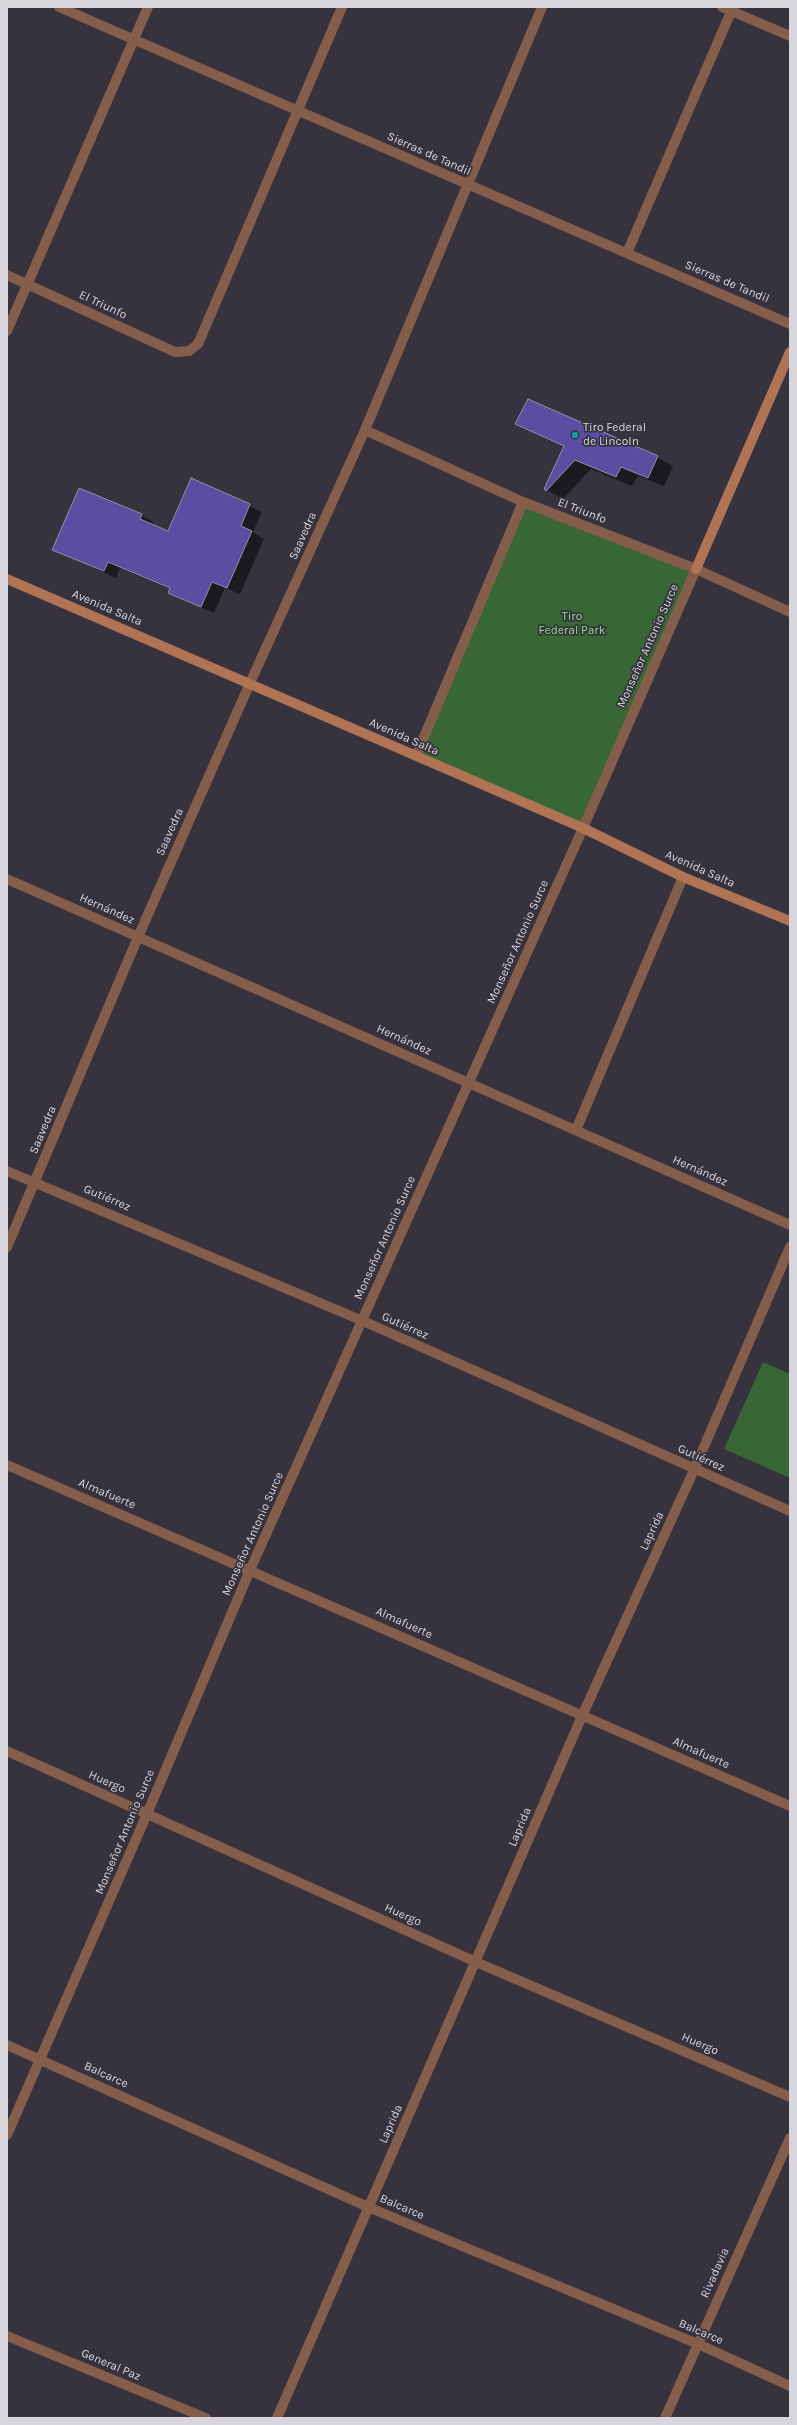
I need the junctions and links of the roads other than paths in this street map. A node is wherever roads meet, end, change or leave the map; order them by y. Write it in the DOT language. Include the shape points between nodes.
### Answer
graph roads {
  1 [pos="59,7"];
  2 [pos="148,7"];
  3 [pos="342,7"];
  4 [pos="542,7"];
  5 [pos="729,8"];
  6 [pos="790,36"];
  7 [pos="133,40"];
  8 [pos="298,111"];
  9 [pos="467,185"];
  10 [pos="627,253"];
  11 [pos="7,276"];
  12 [pos="26,284"];
  13 [pos="790,324"];
  14 [pos="7,331"];
  15 [pos="790,352"];
  16 [pos="365,430"];
  17 [pos="523,502"];
  18 [pos="696,569"];
  19 [pos="7,579"];
  20 [pos="790,612"];
  21 [pos="250,684"];
  22 [pos="416,756"];
  23 [pos="583,828"];
  24 [pos="683,877"];
  25 [pos="7,879"];
  26 [pos="790,920"];
  27 [pos="138,937"];
  28 [pos="468,1083"];
  29 [pos="576,1130"];
  30 [pos="7,1171"];
  31 [pos="35,1182"];
  32 [pos="790,1225"];
  33 [pos="7,1247"];
  34 [pos="790,1247"];
  35 [pos="363,1321"];
  36 [pos="7,1465"];
  37 [pos="694,1470"];
  38 [pos="790,1511"];
  39 [pos="250,1570"];
  40 [pos="582,1716"];
  41 [pos="7,1751"];
  42 [pos="790,1806"];
  43 [pos="147,1814"];
  44 [pos="476,1962"];
  45 [pos="7,2045"];
  46 [pos="40,2059"];
  47 [pos="790,2097"];
  48 [pos="7,2135"];
  49 [pos="790,2138"];
  50 [pos="368,2208"];
  51 [pos="7,2336"];
  52 [pos="698,2344"];
  53 [pos="790,2386"];
  54 [pos="206,2418"];
  55 [pos="277,2418"];
  56 [pos="665,2418"];
  1 -- 7 [label="street, Sierras de Tandil"];
  2 -- 7 [label="street"];
  3 -- 8 [label="street"];
  4 -- 9 [label="street, Saavedra"];
  5 -- 6 [label="street"];
  5 -- 10 [label="street"];
  7 -- 8 [label="street, Sierras de Tandil"];
  7 -- 12 [label="street"];
  8 -- 9 [label="street, Sierras de Tandil"];
  8 -- 12 [label="street, El Triunfo" via="198,344 189,351 175,352"];
  9 -- 10 [label="street, Sierras de Tandil"];
  9 -- 16 [label="street, Saavedra"];
  10 -- 13 [label="street, Sierras de Tandil"];
  11 -- 12 [label="street, El Triunfo"];
  12 -- 14 [label="street"];
  15 -- 18 [label="main road, Monseñor Antonio Surce"];
  16 -- 17 [label="street, El Triunfo"];
  16 -- 21 [label="street, Saavedra"];
  17 -- 18 [label="street, El Triunfo"];
  17 -- 22 [label="street"];
  18 -- 20 [label="street, El Triunfo"];
  18 -- 23 [label="street, Monseñor Antonio Surce"];
  19 -- 21 [label="main road, Avenida Salta"];
  21 -- 22 [label="main road, Avenida Salta"];
  21 -- 27 [label="street, Saavedra"];
  22 -- 23 [label="main road, Avenida Salta"];
  23 -- 24 [label="main road, Avenida Salta"];
  23 -- 28 [label="street, Monseñor Antonio Surce"];
  24 -- 26 [label="main road, Avenida Salta"];
  24 -- 29 [label="street"];
  25 -- 27 [label="street, Hernández"];
  27 -- 28 [label="street, Hernández"];
  27 -- 31 [label="street, Saavedra"];
  28 -- 29 [label="street, Hernández"];
  28 -- 35 [label="street, Monseñor Antonio Surce"];
  29 -- 32 [label="street, Hernández"];
  30 -- 31 [label="street, Gutiérrez"];
  31 -- 33 [label="street, Saavedra"];
  31 -- 35 [label="street, Gutiérrez"];
  34 -- 37 [label="street, Laprida"];
  35 -- 37 [label="street, Gutiérrez"];
  35 -- 39 [label="street, Monseñor Antonio Surce"];
  36 -- 39 [label="street, Almafuerte"];
  37 -- 38 [label="street, Gutiérrez"];
  37 -- 40 [label="street, Laprida"];
  39 -- 40 [label="street, Almafuerte"];
  39 -- 43 [label="street, Monseñor Antonio Surce"];
  40 -- 42 [label="street, Almafuerte"];
  40 -- 44 [label="street, Laprida"];
  41 -- 43 [label="street, Huergo"];
  43 -- 44 [label="street, Huergo"];
  43 -- 46 [label="street, Monseñor Antonio Surce"];
  44 -- 47 [label="street, Huergo"];
  44 -- 50 [label="street, Laprida"];
  45 -- 46 [label="street, Balcarce"];
  46 -- 48 [label="street, Monseñor Antonio Surce"];
  46 -- 50 [label="street, Balcarce"];
  49 -- 52 [label="street, Rivadavia"];
  50 -- 52 [label="street, Balcarce"];
  50 -- 55 [label="street, Laprida"];
  51 -- 54 [label="street, General Paz"];
  52 -- 53 [label="street, Balcarce"];
  52 -- 56 [label="street, Rivadavia"];
}
